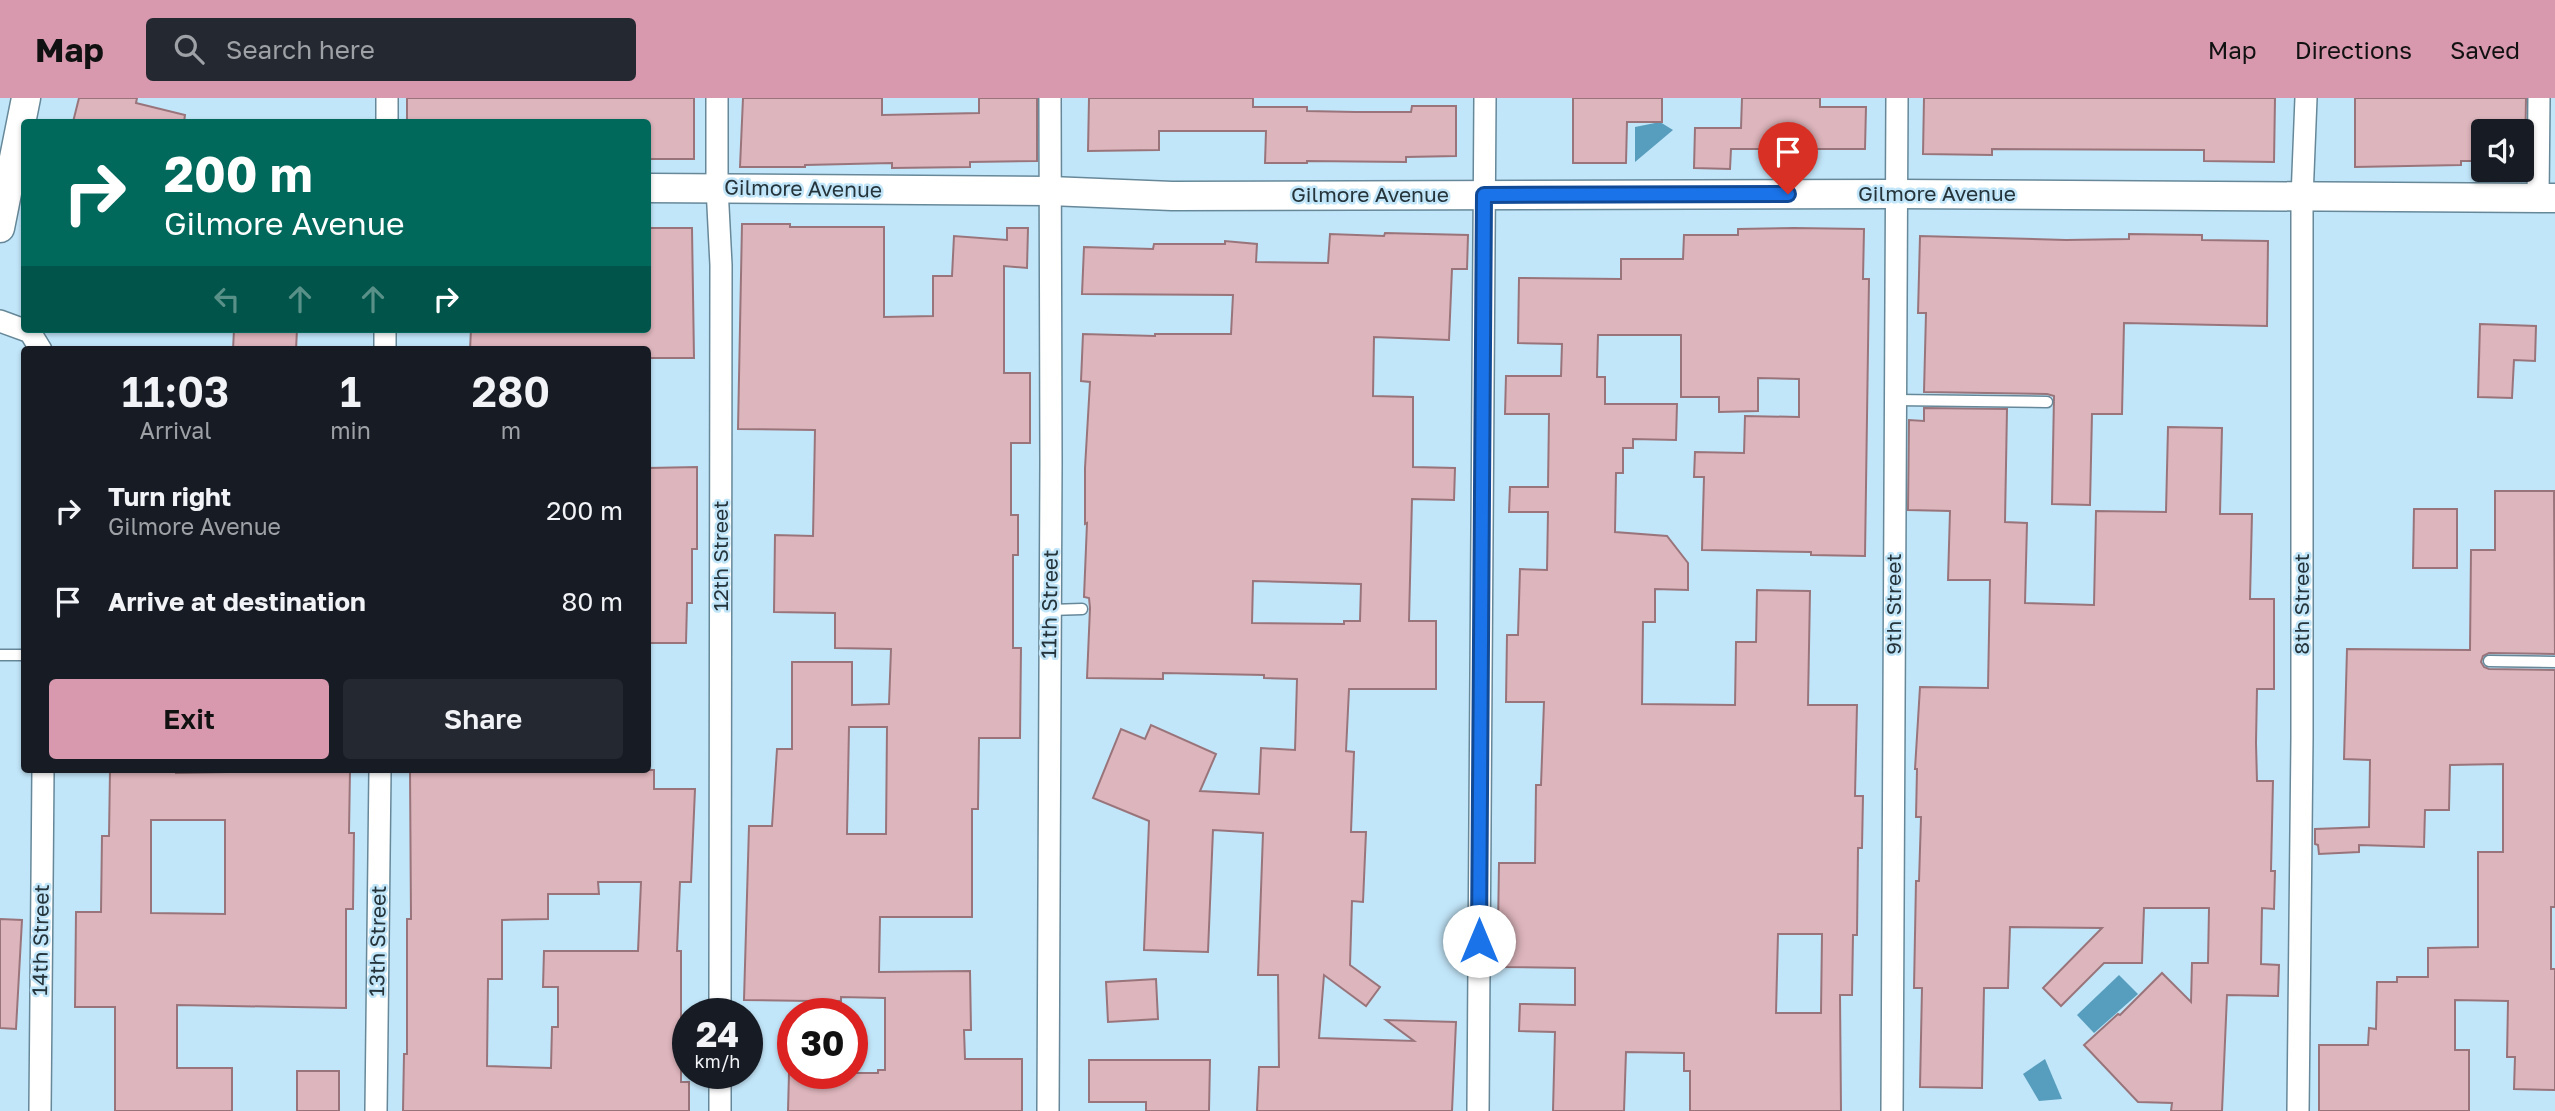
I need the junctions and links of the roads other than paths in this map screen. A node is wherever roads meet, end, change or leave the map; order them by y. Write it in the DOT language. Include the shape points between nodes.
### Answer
graph roads {
  1 [pos="26,98"];
  2 [pos="387,98"];
  3 [pos="717,98"];
  4 [pos="1050,98"];
  5 [pos="1485,98"];
  6 [pos="1897,98"];
  7 [pos="2306,98"];
  8 [pos="2539,98"];
  9 [pos="24,119"];
  10 [pos="387,119"];
  11 [pos="21,146"];
  12 [pos="18,175"];
  13 [pos="717,187"];
  14 [pos="651,188"];
  15 [pos="1050,191"];
  16 [pos="1895,194"];
  17 [pos="1484,195"];
  18 [pos="2302,198"];
  19 [pos="2546,198"];
  20 [pos="0,228"];
  21 [pos="0,321"];
  22 [pos="21,329"];
  23 [pos="1896,400"];
  24 [pos="2047,402"];
  25 [pos="1082,609"];
  26 [pos="1050,610"];
  27 [pos="0,654"];
  28 [pos="21,655"];
  29 [pos="2489,661"];
  30 [pos="2555,662"];
  31 [pos="43,773"];
  32 [pos="380,773"];
  33 [pos="720,998"];
  34 [pos="720,1089"];
  35 [pos="40,1111"];
  36 [pos="376,1111"];
  37 [pos="720,1111"];
  38 [pos="1048,1111"];
  39 [pos="1478,1111"];
  40 [pos="1892,1111"];
  41 [pos="2298,1111"];
  1 -- 9 [label="main road"];
  2 -- 10 [label="street"];
  3 -- 13 [label="street, 12th Street"];
  4 -- 15 [label="street, 11th Street"];
  5 -- 17 [label="street"];
  6 -- 16 [label="street, 9th Street"];
  7 -- 18 [label="street, 8th Street"];
  8 -- 19 [label="street"];
  11 -- 12 [label="main road"];
  12 -- 20 [label="main road"];
  13 -- 14 [label="main road, Gilmore Avenue"];
  13 -- 15 [label="main road, Gilmore Avenue"];
  13 -- 33 [label="street, 12th Street" via="721,286"];
  15 -- 17 [label="main road, Gilmore Avenue" via="1172,196"];
  15 -- 26 [label="street, 11th Street"];
  16 -- 17 [label="main road, Gilmore Avenue"];
  16 -- 18 [label="main road, Gilmore Avenue"];
  16 -- 23 [label="street, 9th Street"];
  17 -- 39 [label="street"];
  18 -- 19 [label="main road, Gilmore Avenue"];
  18 -- 41 [label="street, 8th Street"];
  21 -- 22 [label="street"];
  23 -- 24 [label="lane"];
  23 -- 40 [label="street, 9th Street"];
  25 -- 26 [label="lane"];
  26 -- 38 [label="street, 11th Street"];
  27 -- 28 [label="lane"];
  29 -- 30 [label="lane"];
  31 -- 35 [label="street, 14th Street"];
  32 -- 36 [label="street, 13th Street"];
  34 -- 37 [label="street"];
}
